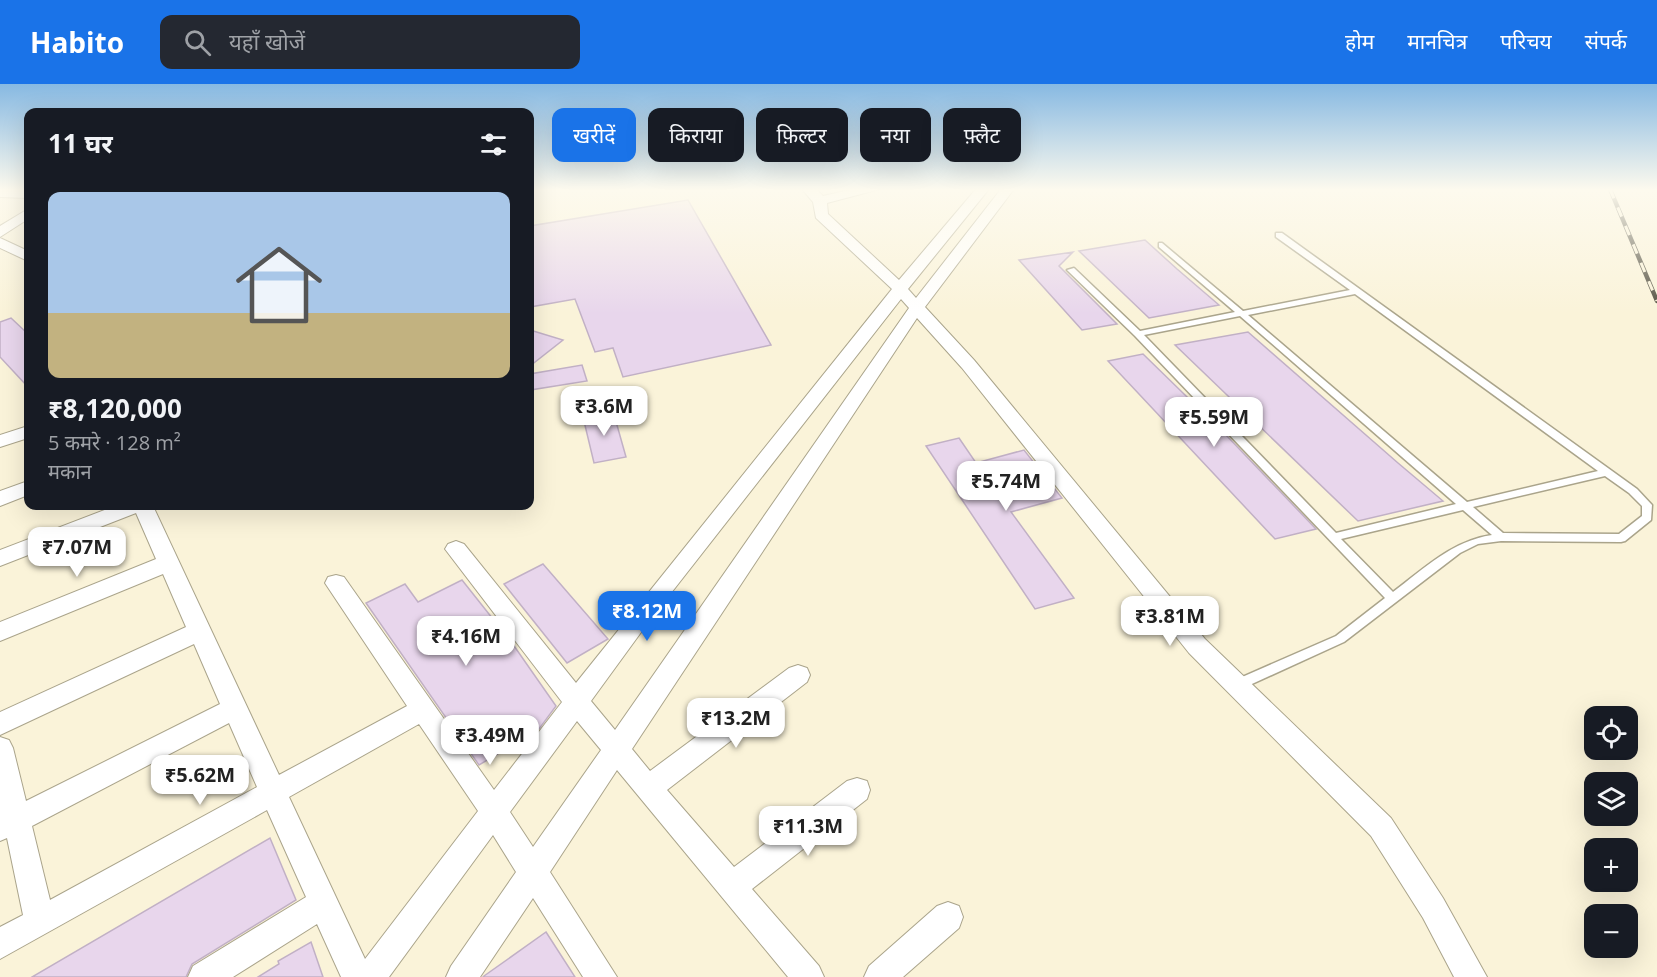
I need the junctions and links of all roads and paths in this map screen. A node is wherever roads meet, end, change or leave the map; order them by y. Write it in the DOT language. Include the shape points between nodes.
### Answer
graph roads {
  1 [pos="839,231"];
  2 [pos="948,231"];
  3 [pos="976,231"];
  4 [pos="1279,235"];
  5 [pos="0,242"];
  6 [pos="1162,245"];
  7 [pos="24,255"];
  8 [pos="1071,270"];
  9 [pos="900,289"];
  10 [pos="1357,291"];
  11 [pos="917,308"];
  12 [pos="1243,314"];
  13 [pos="1138,334"];
  14 [pos="24,433"];
  15 [pos="0,441"];
  16 [pos="1606,472"];
  17 [pos="24,490"];
  18 [pos="0,500"];
  19 [pos="1464,505"];
  20 [pos="124,510"];
  21 [pos="146,510"];
  22 [pos="1333,537"];
  23 [pos="1501,537"];
  24 [pos="456,549"];
  25 [pos="0,558"];
  26 [pos="169,562"];
  27 [pos="336,583"];
  28 [pos="1393,599"];
  29 [pos="200,631"];
  30 [pos="0,632"];
  31 [pos="798,675"];
  32 [pos="1237,685"];
  33 [pos="576,702"];
  34 [pos="235,708"];
  35 [pos="423,709"];
  36 [pos="0,724"];
  37 [pos="0,748"];
  38 [pos="617,751"];
  39 [pos="648,788"];
  40 [pos="857,790"];
  41 [pos="273,791"];
  42 [pos="494,812"];
  43 [pos="8,824"];
  44 [pos="532,870"];
  45 [pos="732,887"];
  46 [pos="323,903"];
  47 [pos="948,917"];
  48 [pos="40,921"];
  49 [pos="0,944"];
  50 [pos="204,977"];
  51 [pos="357,977"];
  52 [pos="370,977"];
  53 [pos="462,977"];
  54 [pos="601,977"];
  55 [pos="808,977"];
  56 [pos="880,977"];
  57 [pos="1471,977"];
  1 -- 9 [label="street"];
  2 -- 9 [label="street"];
  3 -- 11 [label="street"];
  4 -- 10 [label="lane"];
  5 -- 7 [label="street"];
  6 -- 12 [label="lane"];
  8 -- 13 [label="lane"];
  9 -- 11 [label="street"];
  9 -- 33 [label="street"];
  10 -- 12 [label="lane"];
  10 -- 16 [label="lane"];
  11 -- 32 [label="street" via="968,364 1181,628"];
  11 -- 38 [label="street" via="800,475"];
  12 -- 13 [label="lane"];
  12 -- 19 [label="lane"];
  13 -- 22 [label="lane"];
  14 -- 15 [label="street"];
  16 -- 19 [label="lane"];
  16 -- 23 [label="lane" via="1647,505 1647,517 1620,538"];
  17 -- 18 [label="street"];
  19 -- 22 [label="lane"];
  19 -- 23 [label="lane"];
  20 -- 25 [label="street"];
  21 -- 26 [label="street"];
  22 -- 28 [label="lane"];
  23 -- 28 [label="lane" via="1476,541 1456,550"];
  24 -- 33 [label="street"];
  26 -- 29 [label="street"];
  26 -- 30 [label="street"];
  27 -- 35 [label="street"];
  28 -- 32 [label="lane" via="1340,639"];
  29 -- 34 [label="street"];
  29 -- 36 [label="street"];
  31 -- 39 [label="street"];
  32 -- 57 [label="street" via="1381,827"];
  33 -- 38 [label="street"];
  33 -- 42 [label="street"];
  34 -- 41 [label="street"];
  34 -- 43 [label="street"];
  35 -- 41 [label="street"];
  35 -- 42 [label="street"];
  37 -- 43 [label="street"];
  38 -- 39 [label="street"];
  38 -- 44 [label="street"];
  39 -- 45 [label="street"];
  40 -- 45 [label="street"];
  41 -- 46 [label="street"];
  41 -- 48 [label="street"];
  42 -- 44 [label="street"];
  42 -- 52 [label="street"];
  43 -- 48 [label="street"];
  44 -- 53 [label="street"];
  44 -- 54 [label="street"];
  45 -- 55 [label="street"];
  46 -- 50 [label="street"];
  46 -- 51 [label="street"];
  47 -- 56 [label="street"];
  48 -- 49 [label="street"];
}
